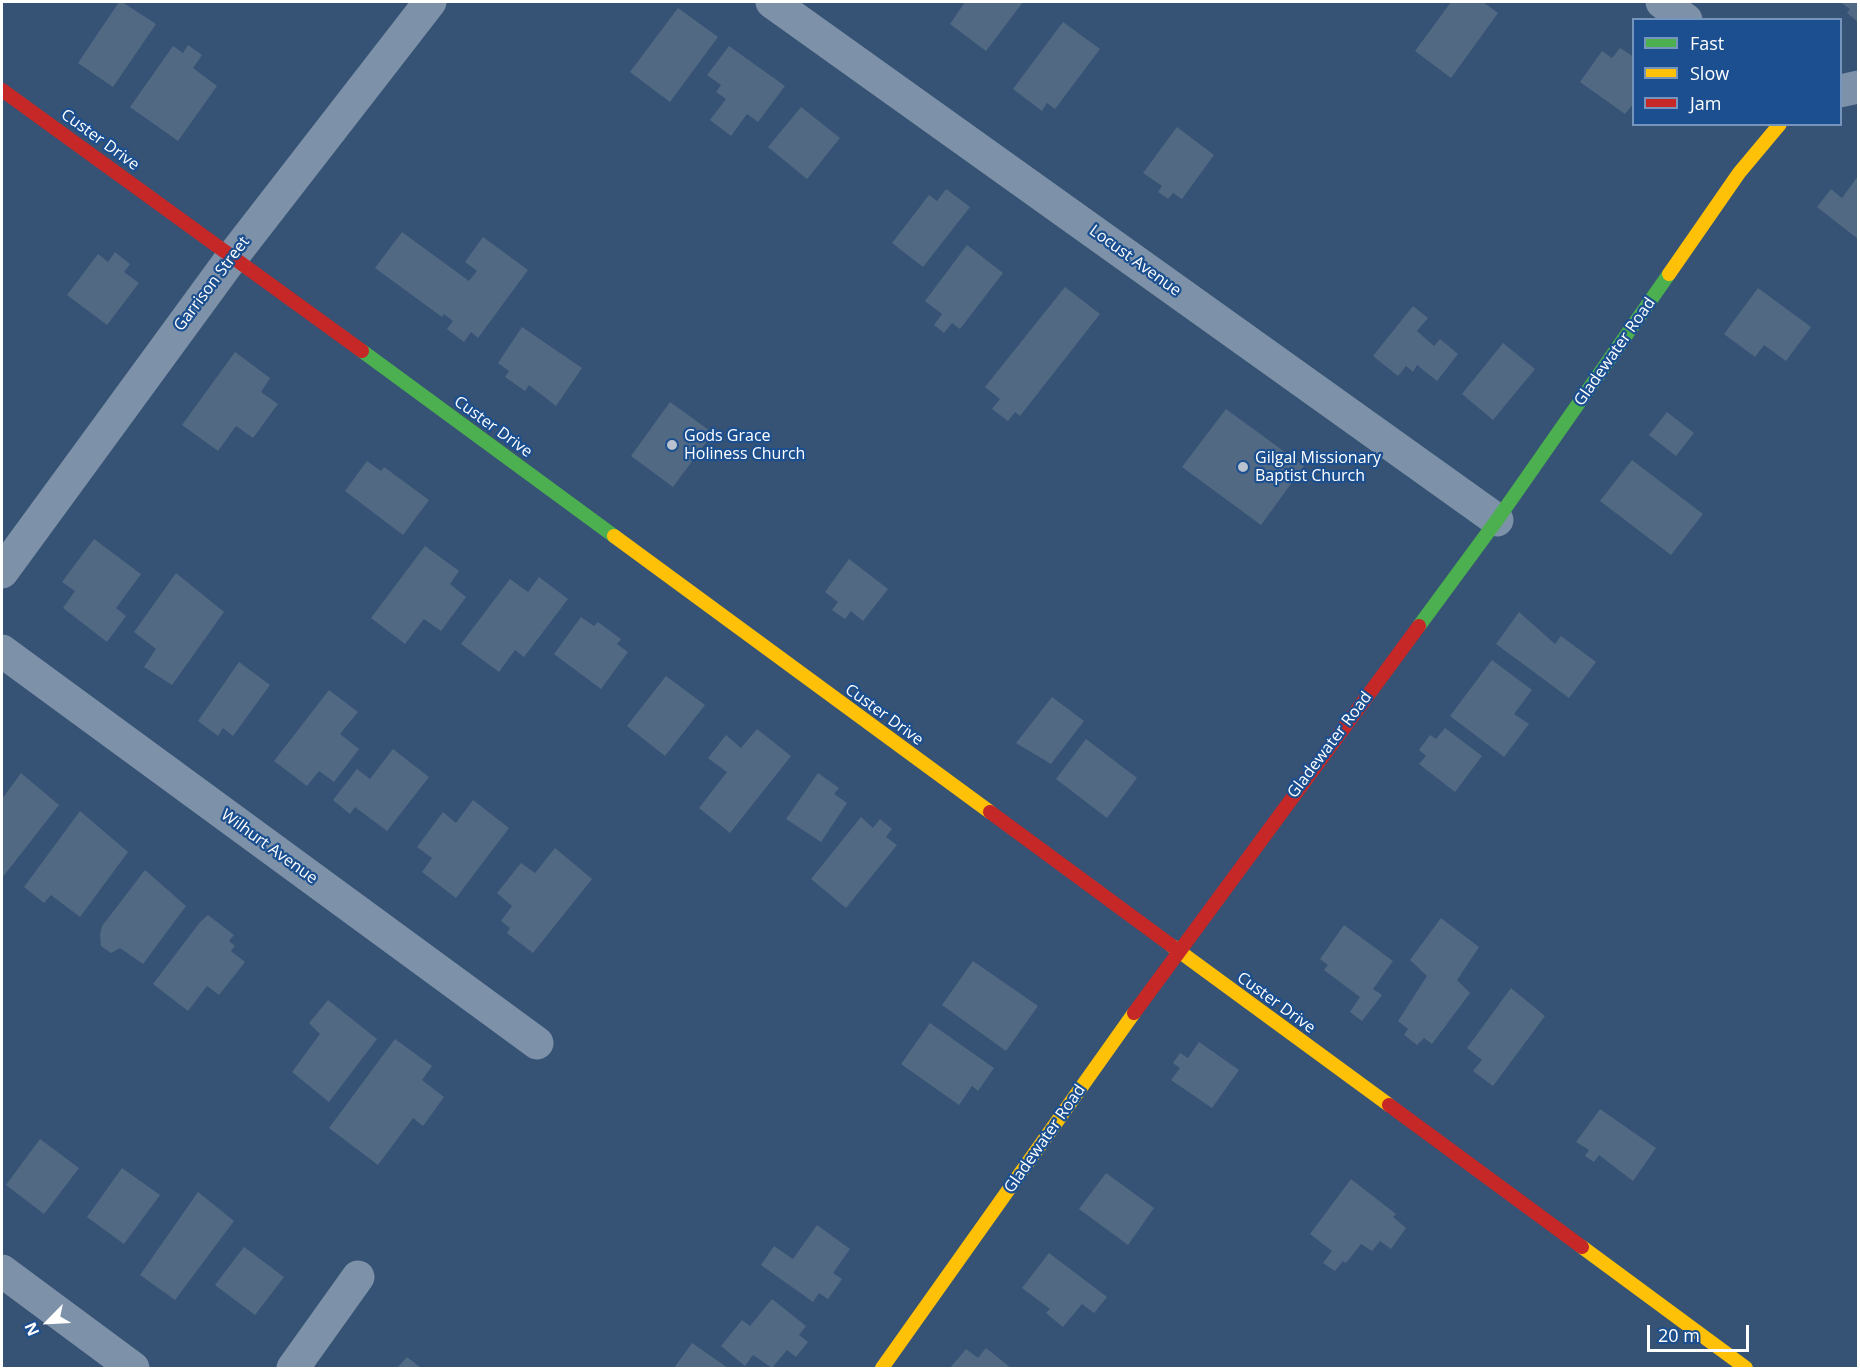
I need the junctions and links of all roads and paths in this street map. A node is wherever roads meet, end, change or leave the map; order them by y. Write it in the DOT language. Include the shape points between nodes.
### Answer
graph roads {
  1 [pos="430,2"];
  2 [pos="772,2"];
  3 [pos="1662,2"];
  4 [pos="1683,18"];
  5 [pos="1858,87"];
  6 [pos="2,90"];
  7 [pos="1842,91"];
  8 [pos="1778,126"];
  9 [pos="233,256"];
  10 [pos="1497,520"];
  11 [pos="2,572"];
  12 [pos="2,651"];
  13 [pos="1178,951"];
  14 [pos="537,1043"];
  15 [pos="2,1271"];
  16 [pos="358,1277"];
  17 [pos="133,1368"];
  18 [pos="293,1368"];
  19 [pos="882,1368"];
  20 [pos="1746,1368"];
  1 -- 9 [label="street, Garrison Street"];
  2 -- 10 [label="street, Locust Avenue"];
  3 -- 4 [label="street"];
  5 -- 7 [label="street"];
  6 -- 9 [label="street, Custer Drive"];
  8 -- 10 [label="street, Gladewater Road" via="1739,173"];
  9 -- 11 [label="street, Garrison Street"];
  9 -- 13 [label="street, Custer Drive"];
  10 -- 13 [label="street, Gladewater Road"];
  12 -- 14 [label="street, Wilhurt Avenue"];
  13 -- 19 [label="street, Gladewater Road"];
  13 -- 20 [label="street, Custer Drive"];
  15 -- 17 [label="street"];
  16 -- 18 [label="street"];
}
